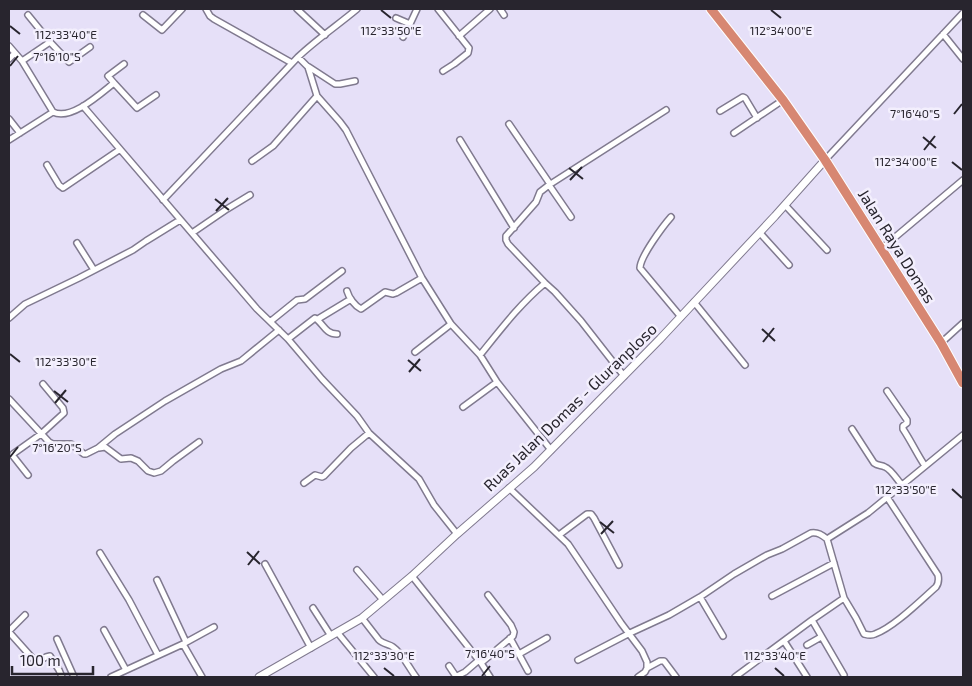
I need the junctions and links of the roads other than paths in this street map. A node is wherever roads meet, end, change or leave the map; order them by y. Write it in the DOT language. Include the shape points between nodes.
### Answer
graph roads {
  1 [pos="182,9"];
  2 [pos="206,9"];
  3 [pos="297,9"];
  4 [pos="357,9"];
  5 [pos="418,9"];
  6 [pos="438,9"];
  7 [pos="490,9"];
  8 [pos="500,9"];
  9 [pos="711,9"];
  10 [pos="28,15"];
  11 [pos="143,15"];
  12 [pos="504,15"];
  13 [pos="963,15"];
  14 [pos="396,18"];
  15 [pos="410,24"];
  16 [pos="943,34"];
  17 [pos="325,35"];
  18 [pos="459,36"];
  19 [pos="403,37"];
  20 [pos="50,42"];
  21 [pos="9,46"];
  22 [pos="90,47"];
  23 [pos="15,53"];
  24 [pos="298,57"];
  25 [pos="9,58"];
  26 [pos="963,59"];
  27 [pos="22,62"];
  28 [pos="292,63"];
  29 [pos="124,64"];
  30 [pos="308,67"];
  31 [pos="443,71"];
  32 [pos="355,81"];
  33 [pos="114,83"];
  34 [pos="156,95"];
  35 [pos="317,96"];
  36 [pos="783,100"];
  37 [pos="83,106"];
  38 [pos="666,110"];
  39 [pos="720,111"];
  40 [pos="53,112"];
  41 [pos="757,118"];
  42 [pos="9,119"];
  43 [pos="509,124"];
  44 [pos="20,133"];
  45 [pos="734,133"];
  46 [pos="9,140"];
  47 [pos="460,140"];
  48 [pos="119,150"];
  49 [pos="825,160"];
  50 [pos="252,161"];
  51 [pos="47,165"];
  52 [pos="963,180"];
  53 [pos="549,184"];
  54 [pos="250,195"];
  55 [pos="163,200"];
  56 [pos="785,205"];
  57 [pos="571,217"];
  58 [pos="671,217"];
  59 [pos="180,220"];
  60 [pos="514,228"];
  61 [pos="192,233"];
  62 [pos="760,233"];
  63 [pos="77,243"];
  64 [pos="881,249"];
  65 [pos="827,250"];
  66 [pos="789,265"];
  67 [pos="94,270"];
  68 [pos="342,271"];
  69 [pos="422,278"];
  70 [pos="545,283"];
  71 [pos="347,291"];
  72 [pos="351,299"];
  73 [pos="694,302"];
  74 [pos="681,317"];
  75 [pos="9,318"];
  76 [pos="318,319"];
  77 [pos="271,321"];
  78 [pos="963,323"];
  79 [pos="451,324"];
  80 [pos="279,330"];
  81 [pos="337,334"];
  82 [pos="288,339"];
  83 [pos="941,343"];
  84 [pos="416,352"];
  85 [pos="480,355"];
  86 [pos="745,365"];
  87 [pos="624,376"];
  88 [pos="497,382"];
  89 [pos="963,383"];
  90 [pos="43,384"];
  91 [pos="887,391"];
  92 [pos="9,399"];
  93 [pos="463,407"];
  94 [pos="852,429"];
  95 [pos="369,433"];
  96 [pos="41,434"];
  97 [pos="963,435"];
  98 [pos="199,442"];
  99 [pos="98,448"];
  100 [pos="551,450"];
  101 [pos="925,466"];
  102 [pos="28,475"];
  103 [pos="304,483"];
  104 [pos="902,485"];
  105 [pos="510,488"];
  106 [pos="887,497"];
  107 [pos="457,534"];
  108 [pos="559,536"];
  109 [pos="826,539"];
  110 [pos="100,553"];
  111 [pos="834,563"];
  112 [pos="265,564"];
  113 [pos="619,565"];
  114 [pos="357,570"];
  115 [pos="412,576"];
  116 [pos="157,580"];
  117 [pos="488,595"];
  118 [pos="772,596"];
  119 [pos="700,597"];
  120 [pos="844,598"];
  121 [pos="383,600"];
  122 [pos="313,608"];
  123 [pos="24,615"];
  124 [pos="362,618"];
  125 [pos="812,620"];
  126 [pos="214,627"];
  127 [pos="104,630"];
  128 [pos="9,632"];
  129 [pos="630,633"];
  130 [pos="334,634"];
  131 [pos="723,636"];
  132 [pos="821,637"];
  133 [pos="510,638"];
  134 [pos="547,638"];
  135 [pos="58,639"];
  136 [pos="784,641"];
  137 [pos="185,643"];
  138 [pos="806,645"];
  139 [pos="311,648"];
  140 [pos="519,654"];
  141 [pos="158,655"];
  142 [pos="578,660"];
  143 [pos="480,662"];
  144 [pos="449,666"];
  145 [pos="647,668"];
  146 [pos="126,670"];
  147 [pos="528,671"];
  148 [pos="844,675"];
  149 [pos="62,677"];
  150 [pos="74,677"];
  151 [pos="111,677"];
  152 [pos="202,677"];
  153 [pos="259,677"];
  154 [pos="374,677"];
  155 [pos="416,677"];
  156 [pos="490,677"];
  157 [pos="638,677"];
  158 [pos="676,677"];
  159 [pos="735,677"];
  160 [pos="807,677"];
  1 -- 11 [label="street" via="162,30"];
  2 -- 28 [label="street" via="214,19"];
  3 -- 17 [label="street"];
  4 -- 17 [label="street"];
  5 -- 15 [label="street"];
  6 -- 18 [label="street"];
  7 -- 18 [label="street"];
  8 -- 12 [label="street"];
  9 -- 36 [label="highway, Jalan Raya Domas"];
  10 -- 20 [label="street"];
  13 -- 16 [label="street"];
  14 -- 15 [label="street"];
  15 -- 19 [label="street"];
  16 -- 26 [label="street"];
  16 -- 49 [label="street"];
  17 -- 24 [label="street"];
  18 -- 31 [label="street" via="469,48 468,53"];
  20 -- 22 [label="street" via="69,62"];
  20 -- 27 [label="street"];
  21 -- 23 [label="street"];
  23 -- 25 [label="street"];
  23 -- 27 [label="street"];
  24 -- 28 [label="street"];
  24 -- 30 [label="street"];
  27 -- 40 [label="street"];
  28 -- 55 [label="street"];
  29 -- 33 [label="street" via="108,76"];
  30 -- 32 [label="street" via="335,84"];
  30 -- 35 [label="street"];
  33 -- 34 [label="street" via="136,107"];
  33 -- 37 [label="street"];
  35 -- 50 [label="street" via="273,146"];
  35 -- 69 [label="street" via="346,130"];
  36 -- 41 [label="street"];
  36 -- 49 [label="highway, Jalan Raya Domas"];
  37 -- 40 [label="street" via="62,114"];
  37 -- 48 [label="street"];
  38 -- 53 [label="street"];
  39 -- 41 [label="street" via="743,96"];
  40 -- 44 [label="street"];
  41 -- 45 [label="street"];
  42 -- 44 [label="street"];
  43 -- 53 [label="street"];
  44 -- 46 [label="street"];
  47 -- 60 [label="street"];
  48 -- 51 [label="street" via="63,188"];
  48 -- 55 [label="street"];
  49 -- 56 [label="main road, Ruas Jalan Domas - Gluranploso"];
  49 -- 64 [label="highway, Jalan Raya Domas"];
  52 -- 64 [label="street"];
  53 -- 57 [label="street"];
  53 -- 60 [label="street"];
  54 -- 61 [label="street"];
  55 -- 59 [label="street"];
  56 -- 62 [label="main road, Ruas Jalan Domas - Gluranploso"];
  56 -- 65 [label="street"];
  58 -- 74 [label="street" via="640,268"];
  59 -- 61 [label="street"];
  59 -- 67 [label="street"];
  60 -- 70 [label="street" via="506,236 508,244"];
  61 -- 77 [label="street"];
  62 -- 66 [label="street"];
  62 -- 73 [label="main road, Ruas Jalan Domas - Gluranploso"];
  63 -- 67 [label="street"];
  64 -- 83 [label="highway, Jalan Raya Domas"];
  67 -- 75 [label="street" via="25,304"];
  68 -- 77 [label="street"];
  69 -- 72 [label="street" via="396,293 385,292 361,309"];
  69 -- 79 [label="street"];
  70 -- 85 [label="street" via="512,315"];
  70 -- 87 [label="street" via="581,321"];
  71 -- 72 [label="street"];
  72 -- 76 [label="street"];
  73 -- 74 [label="main road, Ruas Jalan Domas - Gluranploso"];
  73 -- 86 [label="street"];
  74 -- 87 [label="main road, Ruas Jalan Domas - Gluranploso"];
  76 -- 81 [label="street" via="325,330"];
  76 -- 82 [label="street" via="314,318"];
  77 -- 80 [label="street"];
  78 -- 83 [label="street"];
  79 -- 84 [label="street"];
  79 -- 85 [label="street"];
  80 -- 82 [label="street"];
  80 -- 99 [label="street" via="241,361 165,401"];
  82 -- 95 [label="street"];
  83 -- 89 [label="highway, Jalan Raya Domas"];
  85 -- 88 [label="street"];
  87 -- 100 [label="main road, Ruas Jalan Domas - Gluranploso"];
  88 -- 93 [label="street"];
  88 -- 100 [label="street"];
  90 -- 96 [label="street" via="64,413"];
  91 -- 101 [label="street" via="907,420 903,429"];
  92 -- 96 [label="street"];
  94 -- 104 [label="street" via="874,463 888,468"];
  95 -- 103 [label="street" via="324,476 315,475"];
  95 -- 107 [label="street" via="419,479"];
  96 -- 99 [label="street" via="53,444 71,444 84,454"];
  96 -- 102 [label="street" via="13,454"];
  97 -- 101 [label="street"];
  98 -- 99 [label="street" via="154,474 134,459 121,459 105,447"];
  100 -- 105 [label="main road, Ruas Jalan Domas - Gluranploso"];
  101 -- 104 [label="street"];
  104 -- 106 [label="street"];
  105 -- 107 [label="main road, Ruas Jalan Domas - Gluranploso"];
  105 -- 108 [label="street"];
  106 -- 109 [label="street"];
  106 -- 120 [label="street" via="938,575 938,583 898,620 874,635 864,634"];
  107 -- 115 [label="main road, Ruas Jalan Domas - Gluranploso"];
  108 -- 113 [label="street" via="590,514"];
  108 -- 129 [label="street" via="571,548"];
  109 -- 111 [label="street"];
  109 -- 119 [label="street" via="811,533 767,554"];
  110 -- 141 [label="street"];
  111 -- 118 [label="street"];
  111 -- 120 [label="street"];
  112 -- 139 [label="street"];
  114 -- 121 [label="street"];
  115 -- 121 [label="main road, Ruas Jalan Domas - Gluranploso"];
  115 -- 143 [label="street"];
  116 -- 137 [label="street"];
  117 -- 133 [label="street" via="513,629"];
  119 -- 129 [label="street"];
  119 -- 131 [label="street"];
  120 -- 125 [label="street"];
  121 -- 124 [label="main road, Ruas Jalan Domas - Gluranploso"];
  122 -- 130 [label="street"];
  123 -- 128 [label="street"];
  124 -- 130 [label="main road, Ruas Jalan Domas - Gluranploso"];
  124 -- 155 [label="street" via="382,643 399,653"];
  125 -- 132 [label="street"];
  125 -- 136 [label="street"];
  126 -- 137 [label="street"];
  127 -- 146 [label="street"];
  128 -- 149 [label="street" via="37,662 50,656"];
  129 -- 142 [label="street"];
  129 -- 145 [label="street" via="642,651"];
  130 -- 139 [label="main road, Ruas Jalan Domas - Gluranploso"];
  130 -- 154 [label="street"];
  132 -- 138 [label="street"];
  132 -- 148 [label="street"];
  133 -- 140 [label="street"];
  133 -- 143 [label="street"];
  134 -- 140 [label="street"];
  135 -- 150 [label="street"];
  136 -- 159 [label="street"];
  136 -- 160 [label="street"];
  137 -- 141 [label="street"];
  137 -- 152 [label="street"];
  139 -- 153 [label="main road, Ruas Jalan Domas - Gluranploso"];
  140 -- 147 [label="street"];
  141 -- 146 [label="street"];
  143 -- 144 [label="street" via="457,676"];
  143 -- 156 [label="street"];
  145 -- 157 [label="street"];
  145 -- 158 [label="street" via="664,661"];
  146 -- 151 [label="street"];
}
